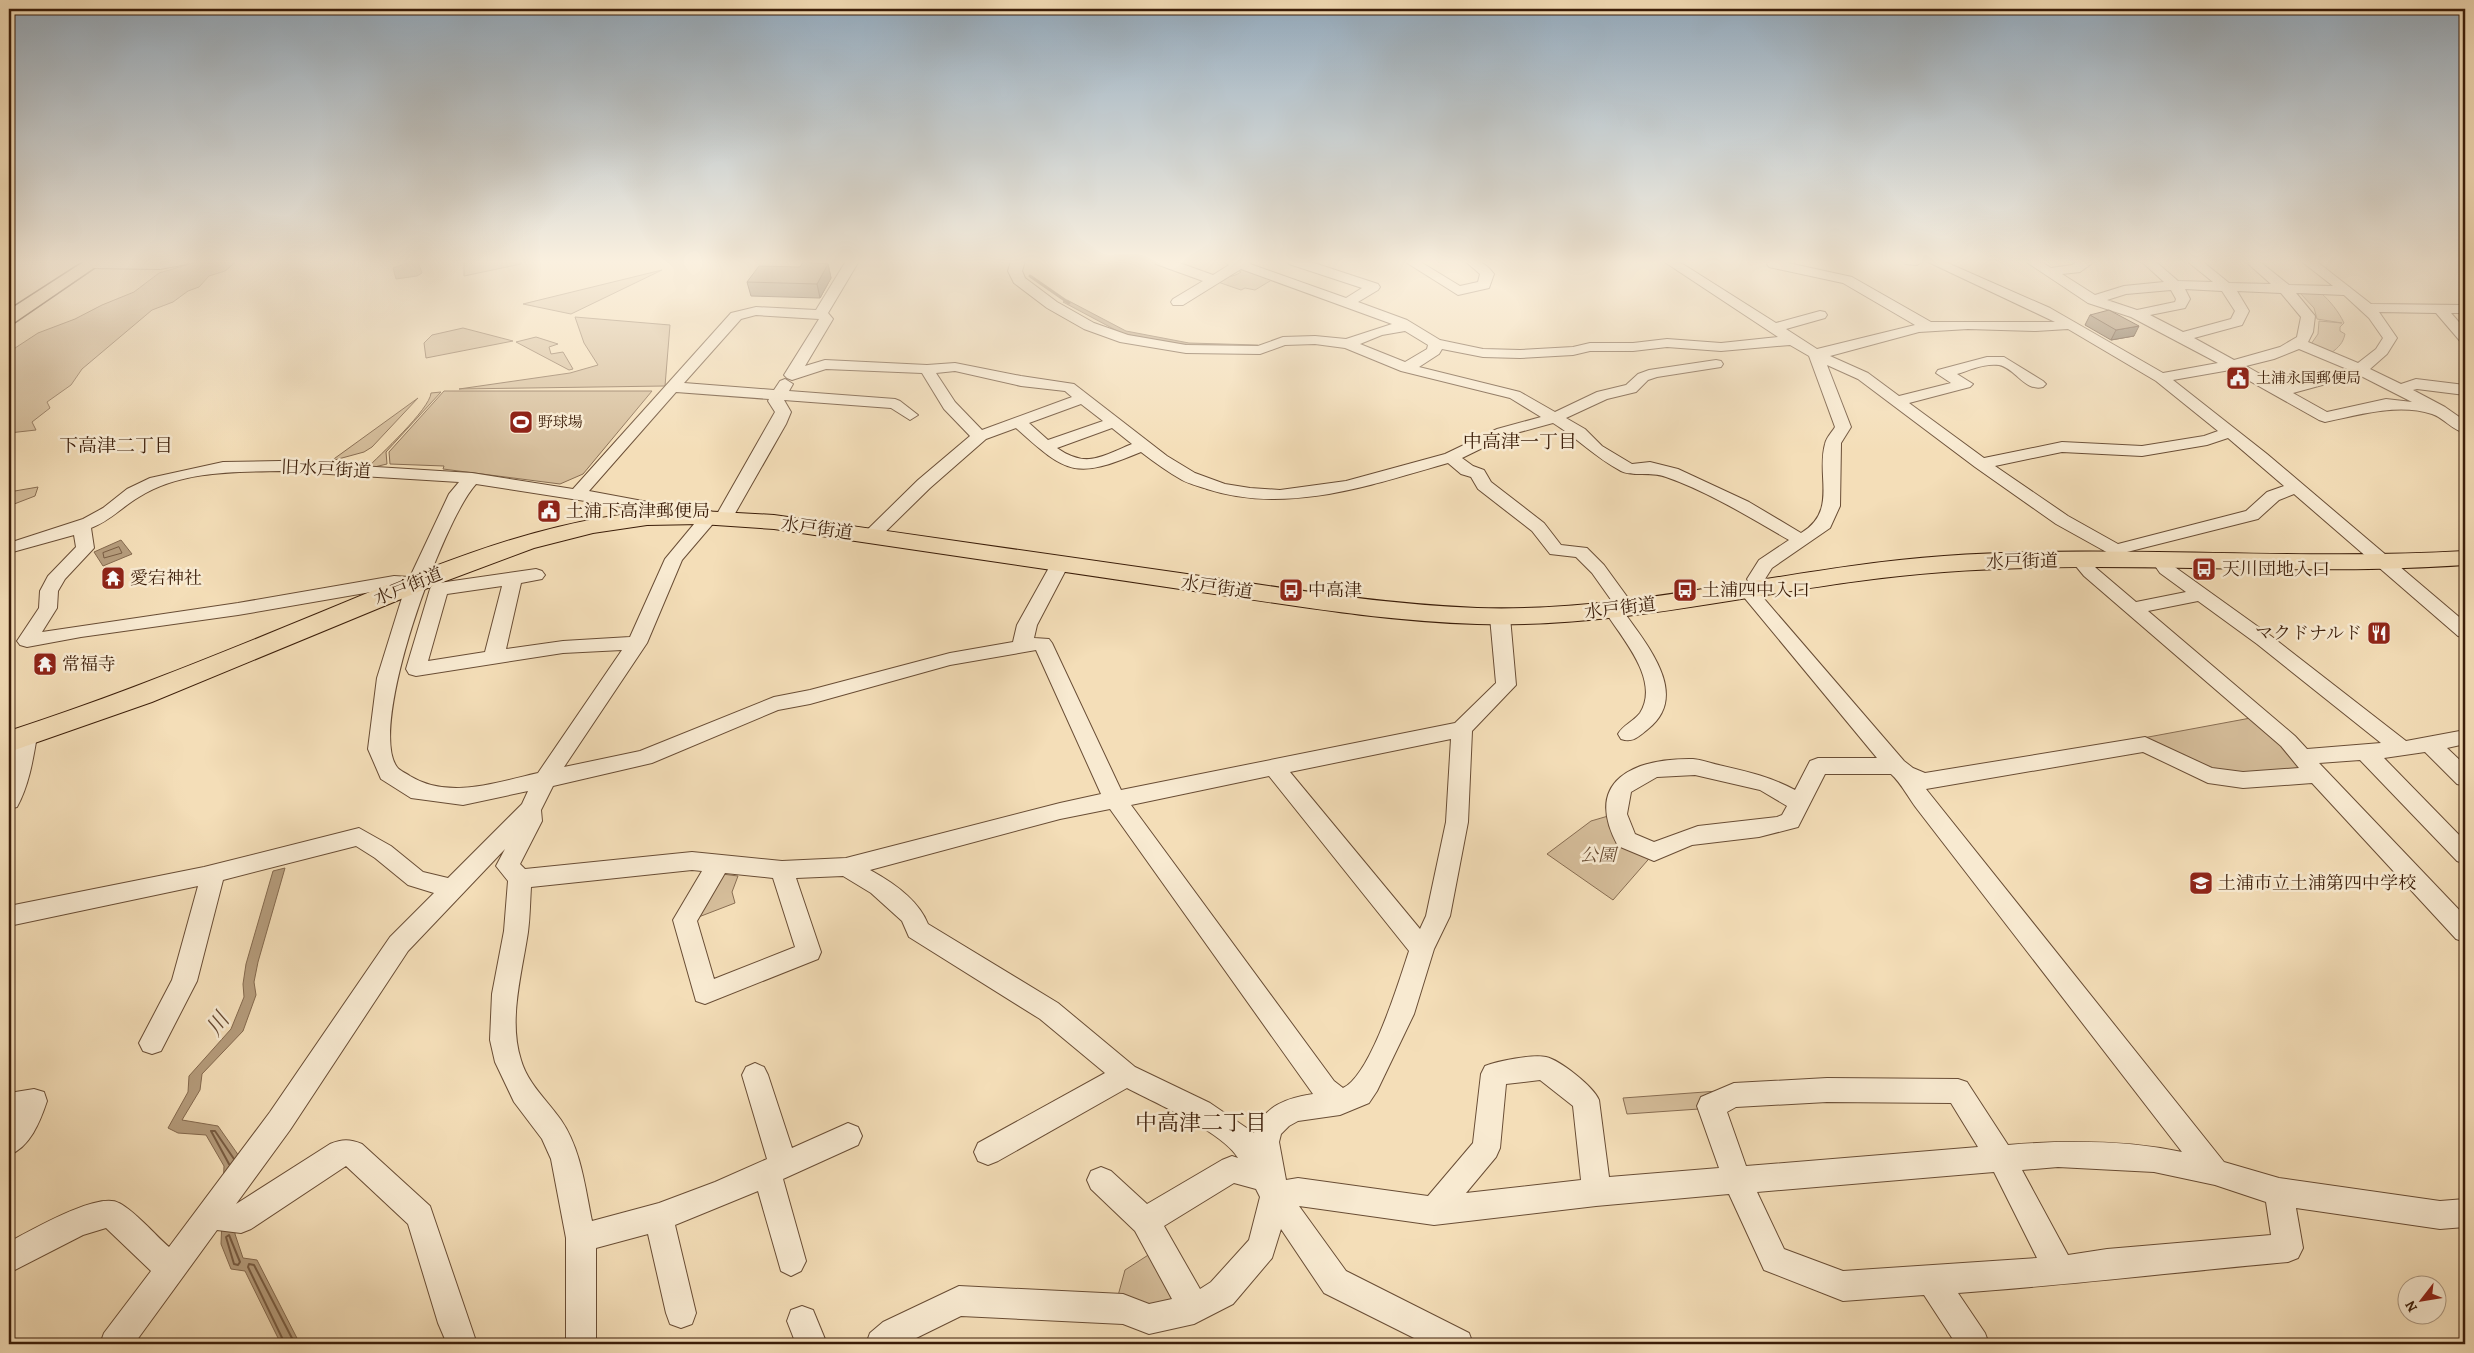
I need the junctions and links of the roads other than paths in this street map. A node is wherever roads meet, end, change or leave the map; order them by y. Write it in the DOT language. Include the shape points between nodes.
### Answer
graph roads {
  1 [pos="729,324"];
  2 [pos="823,324"];
  3 [pos="1087,324"];
  4 [pos="1403,324"];
  5 [pos="1768,324"];
  6 [pos="1788,324"];
  7 [pos="1924,324"];
  8 [pos="2156,324"];
  9 [pos="2228,324"];
  10 [pos="2307,324"];
  11 [pos="2382,324"];
  12 [pos="2453,324"];
  13 [pos="2070,325"];
  14 [pos="1408,326"];
  15 [pos="1929,327"];
  16 [pos="1774,328"];
  17 [pos="2182,337"];
  18 [pos="2465,338"];
  19 [pos="1792,340"];
  20 [pos="1435,343"];
  21 [pos="2298,343"];
  22 [pos="1348,344"];
  23 [pos="1815,354"];
  24 [pos="1716,364"];
  25 [pos="2232,364"];
  26 [pos="1406,368"];
  27 [pos="927,369"];
  28 [pos="2362,369"];
  29 [pos="792,375"];
  30 [pos="2161,378"];
  31 [pos="2038,384"];
  32 [pos="671,387"];
  33 [pos="2402,389"];
  34 [pos="2465,390"];
  35 [pos="2282,391"];
  36 [pos="778,394"];
  37 [pos="1084,398"];
  38 [pos="1896,401"];
  39 [pos="2439,410"];
  40 [pos="910,415"];
  41 [pos="1554,418"];
  42 [pos="1018,422"];
  43 [pos="1115,422"];
  44 [pos="2465,428"];
  45 [pos="2232,432"];
  46 [pos="980,436"];
  47 [pos="1144,444"];
  48 [pos="1048,446"];
  49 [pos="1451,457"];
  50 [pos="1981,464"];
  51 [pos="472,478"];
  52 [pos="2296,487"];
  53 [pos="578,493"];
  54 [pos="717,517"];
  55 [pos="651,518"];
  56 [pos="82,526"];
  57 [pos="871,536"];
  58 [pos="1801,540"];
  59 [pos="9,548"];
  60 [pos="2120,555"];
  61 [pos="2465,558"];
  62 [pos="2079,559"];
  63 [pos="2160,560"];
  64 [pos="2384,563"];
  65 [pos="1060,564"];
  66 [pos="536,575"];
  67 [pos="513,578"];
  68 [pos="445,580"];
  69 [pos="416,583"];
  70 [pos="1754,589"];
  71 [pos="2200,595"];
  72 [pos="2134,608"];
  73 [pos="1620,609"];
  74 [pos="1500,617"];
  75 [pos="2465,632"];
  76 [pos="637,643"];
  77 [pos="1022,646"];
  78 [pos="494,657"];
  79 [pos="1462,729"];
  80 [pos="1628,734"];
  81 [pos="2465,737"];
  82 [pos="18,739"];
  83 [pos="2430,744"];
  84 [pos="2402,749"];
  85 [pos="2366,753"];
  86 [pos="2302,757"];
  87 [pos="1274,767"];
  88 [pos="1903,771"];
  89 [pos="2317,775"];
  90 [pos="2465,778"];
  91 [pos="544,781"];
  92 [pos="1115,800"];
  93 [pos="9,801"];
  94 [pos="1799,802"];
  95 [pos="530,809"];
  96 [pos="2465,855"];
  97 [pos="719,863"];
  98 [pos="846,867"];
  99 [pos="782,870"];
  100 [pos="213,874"];
  101 [pos="520,879"];
  102 [pos="453,889"];
  103 [pos="9,918"];
  104 [pos="2465,932"];
  105 [pos="1422,950"];
  106 [pos="152,1043"];
  107 [pos="755,1075"];
  108 [pos="1126,1075"];
  109 [pos="1340,1103"];
  110 [pos="9,1105"];
  111 [pos="848,1136"];
  112 [pos="9,1142"];
  113 [pos="988,1152"];
  114 [pos="2002,1160"];
  115 [pos="775,1169"];
  116 [pos="2215,1172"];
  117 [pos="1101,1180"];
  118 [pos="1737,1180"];
  119 [pos="1271,1187"];
  120 [pos="1596,1192"];
  121 [pos="2279,1192"];
  122 [pos="1434,1211"];
  123 [pos="2465,1213"];
  124 [pos="210,1215"];
  125 [pos="659,1217"];
  126 [pos="1145,1221"];
  127 [pos="581,1238"];
  128 [pos="9,1258"];
  129 [pos="791,1261"];
  130 [pos="170,1268"];
  131 [pos="2060,1271"];
  132 [pos="1931,1280"];
  133 [pos="1194,1309"];
  134 [pos="681,1313"];
  135 [pos="114,1344"];
  136 [pos="462,1344"];
  137 [pos="582,1344"];
  138 [pos="882,1344"];
  139 [pos="1458,1344"];
  140 [pos="1974,1344"];
  1 -- 32 [label="street"];
  2 -- 29 [label="street"];
  3 -- 22 [label="street" via="1125,339 1196,349 1260,350 1283,341"];
  4 -- 14 [label="street"];
  5 -- 16 [label="street"];
  6 -- 16 [label="street"];
  7 -- 15 [label="street"];
  8 -- 17 [label="street"];
  9 -- 17 [label="street"];
  10 -- 21 [label="street"];
  11 -- 28 [label="street" via="2390,338 2380,357"];
  12 -- 18 [label="street"];
  13 -- 15 [label="street"];
  13 -- 30 [label="street"];
  14 -- 20 [label="street"];
  14 -- 22 [label="street" via="1367,335"];
  15 -- 23 [label="street" via="1908,329"];
  16 -- 19 [label="street"];
  17 -- 25 [label="street"];
  19 -- 20 [label="street" via="1721,347 1667,343 1520,354 1483,353"];
  19 -- 23 [label="street"];
  20 -- 26 [label="street" via="1434,351"];
  21 -- 25 [label="street"];
  21 -- 28 [label="street"];
  22 -- 26 [label="street"];
  23 -- 38 [label="street" via="1863,376"];
  23 -- 58 [label="street" via="1843,427 1833,443 1831,506 1821,528"];
  24 -- 41 [label="street" via="1654,373 1643,377 1631,389 1602,395"];
  25 -- 30 [label="street"];
  25 -- 35 [label="street"];
  26 -- 41 [label="street" via="1515,395"];
  27 -- 29 [label="street" via="825,364"];
  27 -- 37 [label="street" via="955,367 1043,385 1060,384"];
  27 -- 46 [label="street" via="937,392"];
  28 -- 33 [label="street"];
  28 -- 35 [label="street"];
  29 -- 36 [label="street"];
  30 -- 45 [label="street"];
  31 -- 38 [label="street" via="2004,361 1987,361 1943,372 1965,384"];
  32 -- 36 [label="street"];
  32 -- 53 [label="street"];
  33 -- 34 [label="street" via="2416,384"];
  33 -- 39 [label="street"];
  35 -- 39 [label="street" via="2325,417 2386,404"];
  36 -- 40 [label="street" via="896,404"];
  36 -- 54 [label="street" via="776,401 783,412"];
  37 -- 42 [label="street"];
  37 -- 43 [label="street"];
  38 -- 50 [label="street"];
  39 -- 44 [label="street"];
  41 -- 49 [label="street" via="1503,432"];
  41 -- 58 [label="street" via="1629,469 1650,467 1672,473 1742,506"];
  42 -- 46 [label="street"];
  42 -- 48 [label="street"];
  43 -- 47 [label="street"];
  43 -- 48 [label="street"];
  45 -- 50 [label="street" via="2207,440 2142,451 2062,447"];
  45 -- 52 [label="street"];
  46 -- 57 [label="street"];
  47 -- 48 [label="street" via="1090,464 1075,465"];
  47 -- 49 [label="street" via="1189,477 1222,488 1280,495 1347,486"];
  49 -- 73 [label="street" via="1478,474 1484,485 1538,526 1556,550 1581,552 1598,569"];
  50 -- 60 [label="street"];
  51 -- 53 [label="street, 旧水戸街道"];
  51 -- 56 [label="street, 旧水戸街道" via="280,466 223,467 156,482"];
  51 -- 69 [label="street" via="457,494"];
  52 -- 60 [label="street" via="2273,496 2252,515"];
  52 -- 64 [label="street"];
  53 -- 55 [label="street, 旧水戸街道" via="642,506 650,511"];
  54 -- 55 [label="highway, 水戸街道"];
  54 -- 57 [label="highway, 水戸街道"];
  54 -- 76 [label="street" via="674,559"];
  55 -- 68 [label="highway, 水戸街道" via="555,534 494,552"];
  56 -- 59 [label="street, 旧水戸街道"];
  56 -- 69 [label="street" via="85,548 57,576 49,592 48,608 27,641 81,630 238,610 394,582"];
  57 -- 65 [label="highway, 水戸街道"];
  58 -- 70 [label="street" via="1760,568"];
  60 -- 62 [label="highway, 水戸街道"];
  60 -- 63 [label="highway, 水戸街道"];
  61 -- 64 [label="highway, 水戸街道"];
  62 -- 70 [label="highway, 水戸街道" via="1943,564"];
  62 -- 72 [label="street"];
  63 -- 64 [label="highway, 水戸街道"];
  63 -- 71 [label="street" via="2166,569"];
  64 -- 75 [label="street"];
  65 -- 74 [label="highway, 水戸街道" via="1366,608"];
  65 -- 77 [label="street" via="1027,625"];
  66 -- 67 [label="street"];
  67 -- 68 [label="street"];
  67 -- 78 [label="street"];
  68 -- 69 [label="highway, 水戸街道"];
  68 -- 78 [label="street" via="439,590 416,669"];
  69 -- 82 [label="highway, 水戸街道" via="139,696"];
  69 -- 91 [label="street" via="387,678 379,749 389,773 419,792 463,798"];
  70 -- 73 [label="highway, 水戸街道"];
  70 -- 88 [label="street"];
  71 -- 72 [label="street"];
  71 -- 84 [label="street" via="2264,640"];
  72 -- 86 [label="street" via="2288,741"];
  73 -- 74 [label="highway, 水戸街道"];
  73 -- 80 [label="street" via="1649,662 1657,698 1647,719"];
  74 -- 79 [label="street" via="1506,685"];
  76 -- 78 [label="street" via="563,647"];
  76 -- 91 [label="street"];
  77 -- 91 [label="street" via="950,659 774,704 644,758"];
  77 -- 92 [label="street" via="1042,642"];
  79 -- 87 [label="street"];
  79 -- 105 [label="street" via="1457,822 1438,916"];
  81 -- 83 [label="street"];
  82 -- 93 [label="street" via="20,769"];
  83 -- 84 [label="street"];
  83 -- 90 [label="street"];
  84 -- 85 [label="street"];
  85 -- 86 [label="street"];
  85 -- 96 [label="street"];
  86 -- 89 [label="street"];
  87 -- 92 [label="street"];
  87 -- 105 [label="street"];
  88 -- 89 [label="street" via="1924,781 2145,744 2208,775 2243,780"];
  88 -- 94 [label="street" via="1818,766"];
  88 -- 116 [label="street"];
  89 -- 104 [label="street"];
  91 -- 95 [label="street"];
  92 -- 98 [label="street" via="1060,811"];
  92 -- 109 [label="street" via="1325,1089"];
  94 -- 94 [label="street" via="1790,821 1771,829 1704,834 1654,852 1626,840 1616,814 1621,788 1653,769 1695,767 1766,784"];
  95 -- 101 [label="street" via="531,820 508,866"];
  95 -- 102 [label="street"];
  97 -- 99 [label="street"];
  97 -- 99 [label="street" via="685,920 705,993 809,952"];
  97 -- 101 [label="street" via="692,861"];
  98 -- 99 [label="street"];
  98 -- 108 [label="street" via="879,886 912,915 918,930 1049,1011"];
  100 -- 102 [label="street" via="359,837 416,879"];
  100 -- 103 [label="street"];
  100 -- 106 [label="street" via="184,981"];
  101 -- 127 [label="street" via="516,931 505,994 503,1040 508,1062 523,1093 552,1130 565,1160"];
  102 -- 124 [label="street" via="399,944 280,1121"];
  105 -- 109 [label="street" via="1401,1014 1368,1083 1359,1094"];
  107 -- 115 [label="street"];
  108 -- 113 [label="street"];
  108 -- 119 [label="street" via="1200,1112 1243,1140"];
  109 -- 119 [label="street" via="1295,1109 1279,1117 1270,1127 1266,1142"];
  110 -- 112 [label="street" via="34,1101 28,1118"];
  111 -- 115 [label="street"];
  114 -- 116 [label="street" via="2058,1154 2154,1160"];
  114 -- 118 [label="street"];
  114 -- 118 [label="street" via="1958,1091 1827,1090 1734,1095 1711,1106"];
  114 -- 131 [label="street"];
  115 -- 125 [label="street"];
  115 -- 129 [label="street"];
  116 -- 121 [label="street"];
  117 -- 126 [label="street"];
  118 -- 120 [label="street"];
  118 -- 132 [label="street" via="1774,1260 1842,1286"];
  119 -- 122 [label="street"];
  119 -- 126 [label="street" via="1232,1169"];
  119 -- 133 [label="street" via="1262,1248 1222,1293"];
  119 -- 139 [label="street" via="1335,1282"];
  120 -- 122 [label="street"];
  120 -- 122 [label="street" via="1586,1100 1544,1068 1494,1074 1486,1148"];
  121 -- 123 [label="street" via="2440,1215"];
  121 -- 131 [label="street" via="2288,1248"];
  124 -- 130 [label="street"];
  124 -- 136 [label="street" via="240,1219 340,1153 352,1153 420,1216"];
  125 -- 127 [label="street"];
  125 -- 134 [label="street"];
  126 -- 133 [label="street"];
  127 -- 137 [label="street"];
  128 -- 130 [label="street" via="78,1222 110,1214"];
  130 -- 135 [label="street"];
  131 -- 132 [label="street"];
  132 -- 140 [label="street"];
  133 -- 138 [label="street" via="1149,1319 1123,1309 959,1301 894,1333"];
}
